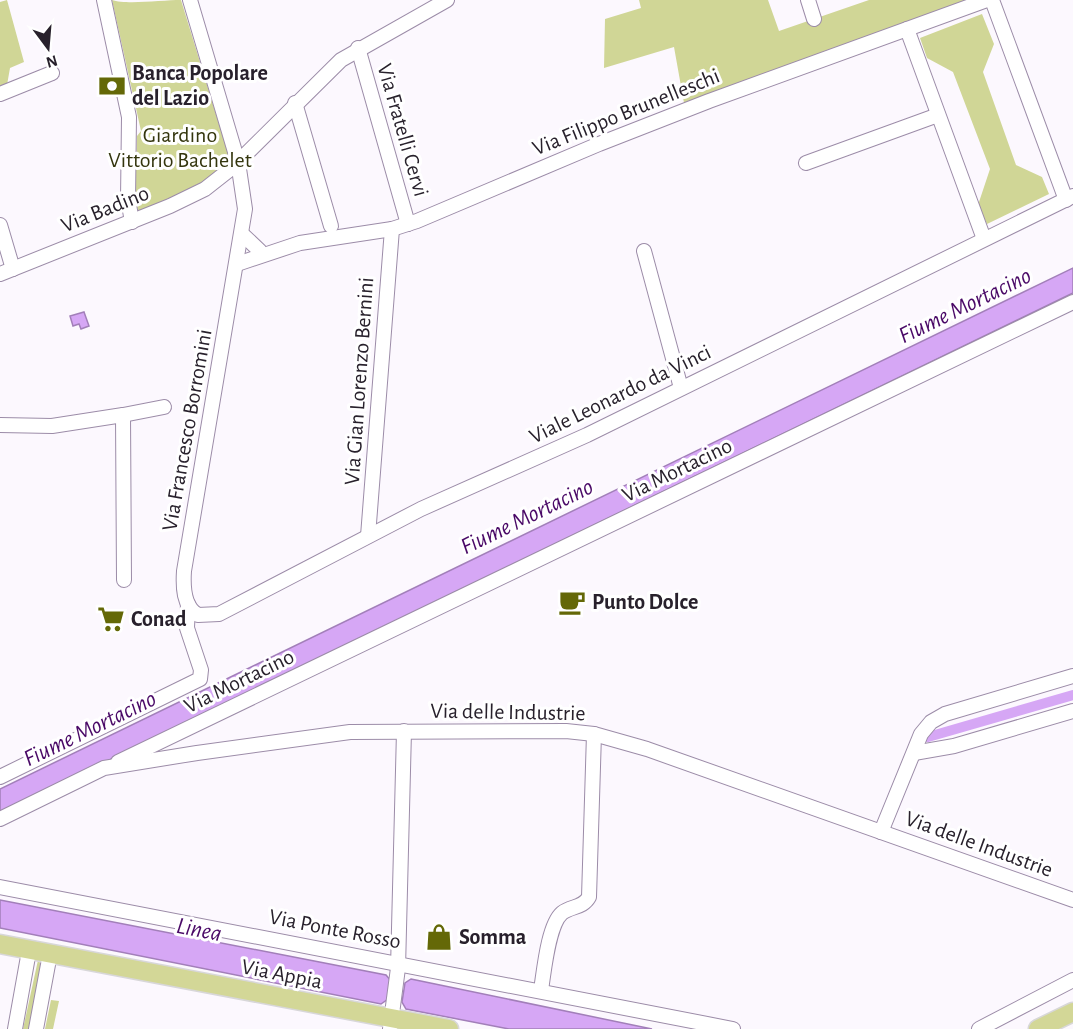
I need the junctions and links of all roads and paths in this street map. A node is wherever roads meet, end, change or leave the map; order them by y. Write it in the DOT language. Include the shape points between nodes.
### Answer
graph roads {
  1 [pos="104,0"];
  2 [pos="190,0"];
  3 [pos="447,0"];
  4 [pos="808,0"];
  5 [pos="987,0"];
  6 [pos="992,0"];
  7 [pos="814,19"];
  8 [pos="907,29"];
  9 [pos="358,48"];
  10 [pos="52,73"];
  11 [pos="0,94"];
  12 [pos="295,103"];
  13 [pos="938,115"];
  14 [pos="238,162"];
  15 [pos="806,163"];
  16 [pos="1069,198"];
  17 [pos="132,222"];
  18 [pos="408,224"];
  19 [pos="0,225"];
  20 [pos="331,226"];
  21 [pos="392,229"];
  22 [pos="242,234"];
  23 [pos="984,239"];
  24 [pos="279,250"];
  25 [pos="260,251"];
  26 [pos="644,251"];
  27 [pos="238,258"];
  28 [pos="7,271"];
  29 [pos="1073,302"];
  30 [pos="681,388"];
  31 [pos="164,407"];
  32 [pos="123,415"];
  33 [pos="0,425"];
  34 [pos="368,536"];
  35 [pos="124,580"];
  36 [pos="188,604"];
  37 [pos="1073,676"];
  38 [pos="1073,711"];
  39 [pos="405,730"];
  40 [pos="594,734"];
  41 [pos="914,753"];
  42 [pos="104,768"];
  43 [pos="0,777"];
  44 [pos="0,819"];
  45 [pos="881,832"];
  46 [pos="0,887"];
  47 [pos="1073,900"];
  48 [pos="0,944"];
  49 [pos="29,951"];
  50 [pos="50,954"];
  51 [pos="398,965"];
  52 [pos="1073,980"];
  53 [pos="541,990"];
  54 [pos="1073,1012"];
  55 [pos="391,1020"];
  56 [pos="1073,1021"];
  57 [pos="15,1029"];
  58 [pos="36,1029"];
  59 [pos="449,1029"];
  60 [pos="733,1029"];
  61 [pos="979,1029"];
  62 [pos="1038,1029"];
  63 [pos="1058,1029"];
  1 -- 17 [label="street" via="129,117 128,199"];
  2 -- 14 [label="street, Via Francesco Borromini"];
  3 -- 9 [label="street, Via Badino"];
  4 -- 7 [label="street"];
  5 -- 8 [label="street, Via Filippo Brunelleschi"];
  6 -- 16 [label="street"];
  8 -- 13 [label="street"];
  8 -- 18 [label="street, Via Filippo Brunelleschi" via="617,137"];
  9 -- 12 [label="street, Via Badino"];
  9 -- 18 [label="street, Via Fratelli Cervi"];
  10 -- 11 [label="street"];
  12 -- 14 [label="street, Via Badino"];
  12 -- 20 [label="street"];
  13 -- 15 [label="street"];
  13 -- 23 [label="street"];
  14 -- 17 [label="street, Via Badino" via="200,192"];
  14 -- 22 [label="street, Via Francesco Borromini" via="244,195"];
  16 -- 23 [label="street, Viale Leonardo da Vinci"];
  17 -- 28 [label="street, Via Badino"];
  18 -- 21 [label="street, Via Filippo Brunelleschi"];
  19 -- 28 [label="street"];
  21 -- 24 [label="street, Via Filippo Brunelleschi" via="326,238"];
  21 -- 34 [label="street, Via Gian Lorenzo Bernini"];
  22 -- 25 [label="street"];
  22 -- 27 [label="street, Via Francesco Borromini"];
  23 -- 30 [label="street, Viale Leonardo da Vinci"];
  24 -- 25 [label="street, Via Filippo Brunelleschi"];
  24 -- 27 [label="street, Via Filippo Brunelleschi"];
  25 -- 27 [label="street, Via Filippo Brunelleschi"];
  26 -- 30 [label="street"];
  27 -- 36 [label="street, Via Francesco Borromini" via="185,565 183,583"];
  29 -- 42 [label="street, Via Mortacino"];
  30 -- 34 [label="street, Viale Leonardo da Vinci"];
  31 -- 32 [label="street"];
  32 -- 33 [label="street" via="52,426"];
  32 -- 35 [label="street"];
  34 -- 36 [label="street, Viale Leonardo da Vinci" via="219,614 198,615"];
  36 -- 43 [label="street, Via Francesco Borromini" via="187,628 202,672 200,679"];
  37 -- 41 [label="street" via="942,716 925,728"];
  38 -- 41 [label="street" via="954,746"];
  39 -- 40 [label="street, Via delle Industrie"];
  39 -- 42 [label="street, Via delle Industrie" via="316,736"];
  39 -- 51 [label="street"];
  40 -- 45 [label="street, Via delle Industrie"];
  40 -- 53 [label="street" via="589,897 584,904 557,918"];
  41 -- 45 [label="street"];
  42 -- 44 [label="street, Via delle Industrie"];
  45 -- 47 [label="street, Via delle Industrie"];
  46 -- 51 [label="street, Via Ponte Rosso"];
  48 -- 49 [label="main road, Via Appia"];
  49 -- 50 [label="main road, Via Appia"];
  49 -- 57 [label="street"];
  50 -- 55 [label="main road, Via Appia"];
  50 -- 58 [label="street"];
  51 -- 53 [label="street, Via Ponte Rosso"];
  51 -- 55 [label="street"];
  52 -- 61 [label="street"];
  53 -- 60 [label="street, Via Ponte Rosso"];
  54 -- 62 [label="main road"];
  55 -- 59 [label="main road, Via Appia"];
  56 -- 63 [label="main road"];
}
